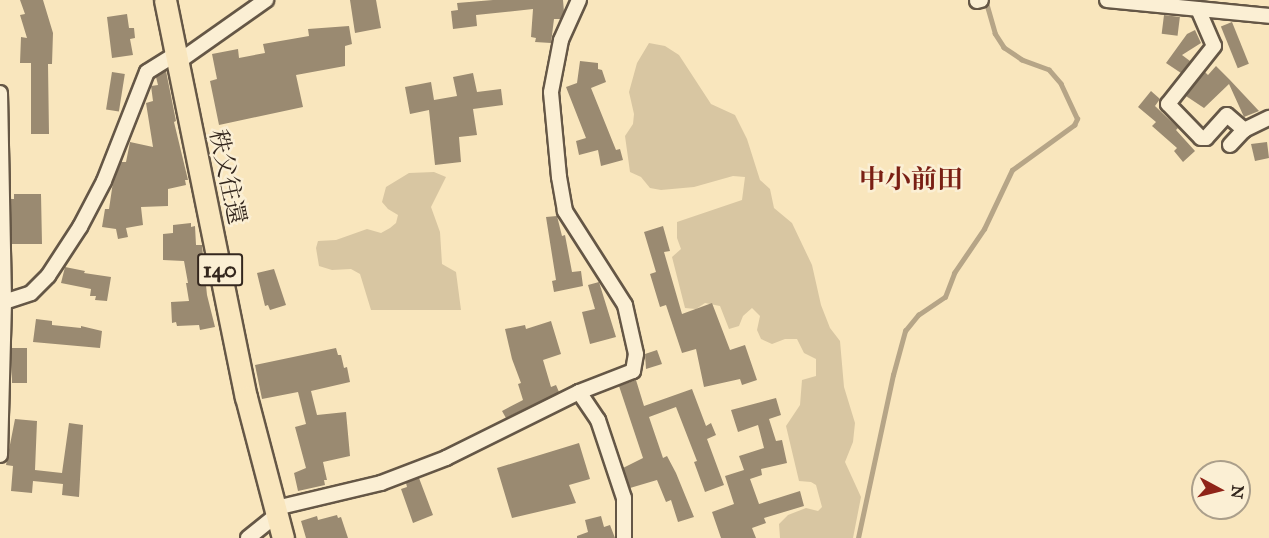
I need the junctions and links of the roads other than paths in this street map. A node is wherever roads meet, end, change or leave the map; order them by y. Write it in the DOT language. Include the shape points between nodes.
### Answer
graph roads {
  1 [pos="165,0"];
  2 [pos="266,0"];
  3 [pos="579,0"];
  4 [pos="1107,0"];
  5 [pos="1198,9"];
  6 [pos="1269,16"];
  7 [pos="177,58"];
  8 [pos="0,93"];
  9 [pos="1269,118"];
  10 [pos="1244,130"];
  11 [pos="1230,145"];
  12 [pos="4,302"];
  13 [pos="579,392"];
  14 [pos="0,455"];
  15 [pos="277,511"];
  16 [pos="248,538"];
  17 [pos="283,538"];
  18 [pos="624,538"];
  1 -- 7 [label="highway, 秩父往還 / 140"];
  2 -- 7 [label="street"];
  3 -- 13 [label="street" via="561,40 551,92 558,177 565,211 625,305 636,354 633,371"];
  4 -- 5 [label="street"];
  5 -- 6 [label="street"];
  5 -- 10 [label="street" via="1214,46 1168,104 1201,138 1206,138 1227,115"];
  7 -- 12 [label="street" via="147,72 104,181 48,276 30,293"];
  7 -- 15 [label="highway, 秩父往還 / 140" via="246,397"];
  8 -- 12 [label="street"];
  9 -- 10 [label="street"];
  10 -- 11 [label="street"];
  12 -- 14 [label="street"];
  13 -- 15 [label="street" via="446,458 381,483"];
  13 -- 18 [label="street" via="598,420 624,498"];
  15 -- 16 [label="street"];
  15 -- 17 [label="highway, 秩父往還 / 140"];
}
